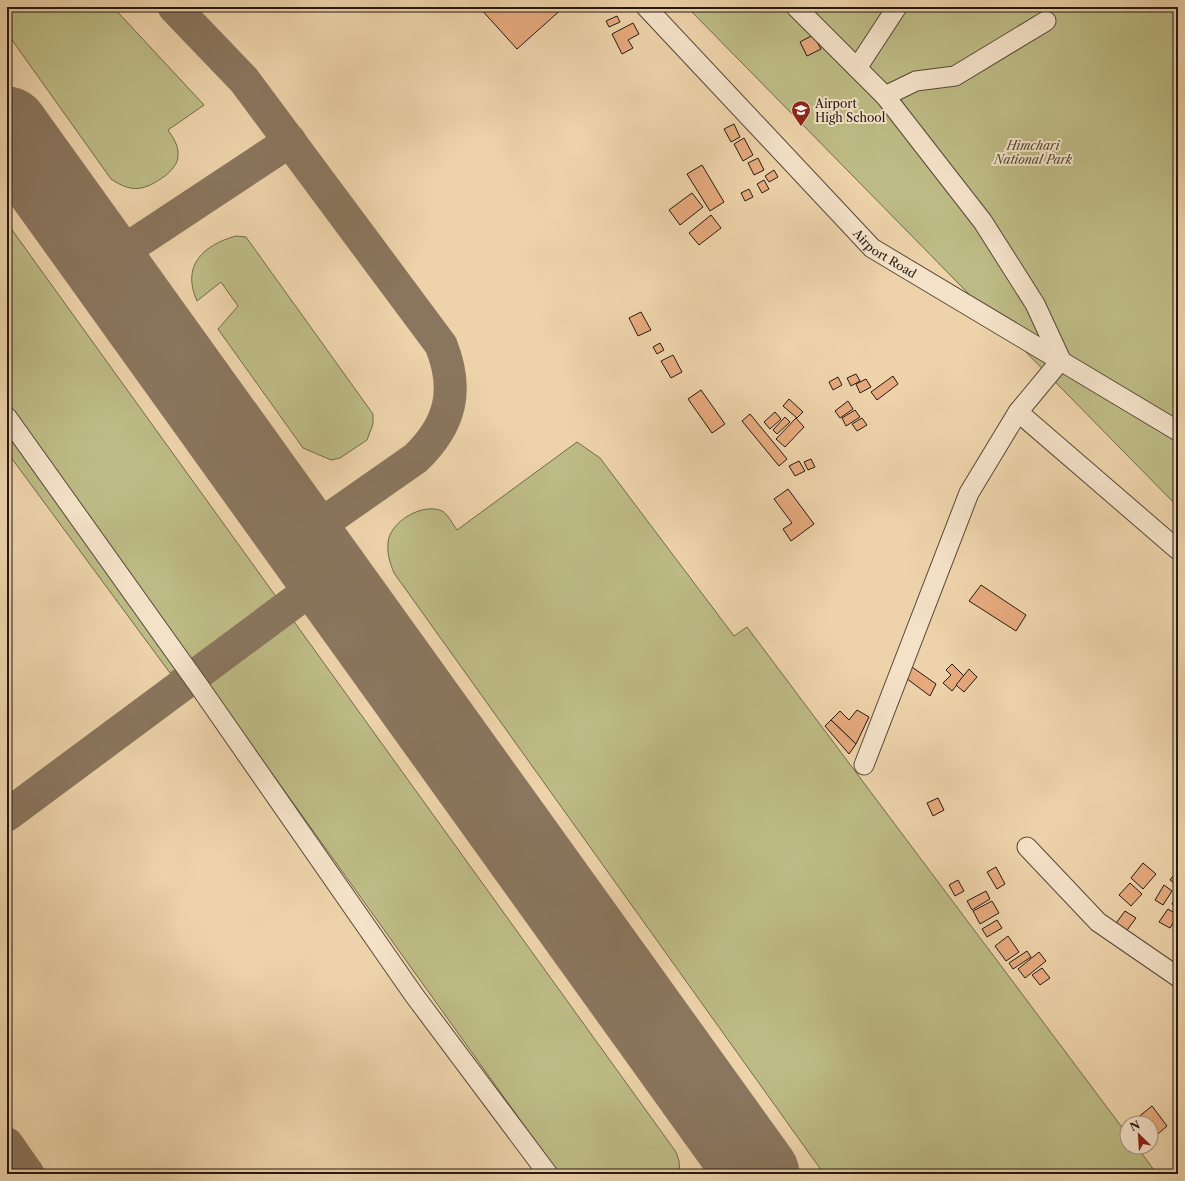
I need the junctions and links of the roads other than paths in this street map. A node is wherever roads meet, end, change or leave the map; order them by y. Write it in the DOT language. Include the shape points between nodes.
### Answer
graph roads {
  1 [pos="646,7"];
  2 [pos="796,7"];
  3 [pos="897,7"];
  4 [pos="1046,21"];
  5 [pos="857,68"];
  6 [pos="885,96"];
  7 [pos="1061,360"];
  8 [pos="1018,412"];
  9 [pos="7,417"];
  10 [pos="1178,431"];
  11 [pos="1178,550"];
  12 [pos="864,765"];
  13 [pos="1027,847"];
  14 [pos="1178,977"];
  15 [pos="548,1174"];
  1 -- 7 [label="street, Airport Road" via="872,248"];
  2 -- 5 [label="street"];
  3 -- 5 [label="street"];
  4 -- 6 [label="street" via="955,76 916,81"];
  5 -- 6 [label="street"];
  6 -- 7 [label="street" via="983,222 1035,304"];
  7 -- 8 [label="street"];
  7 -- 10 [label="street, Airport Road"];
  8 -- 11 [label="street"];
  8 -- 12 [label="street" via="969,493"];
  9 -- 15 [label="street" via="204,693 414,995"];
  13 -- 14 [label="street" via="1098,922"];
}
